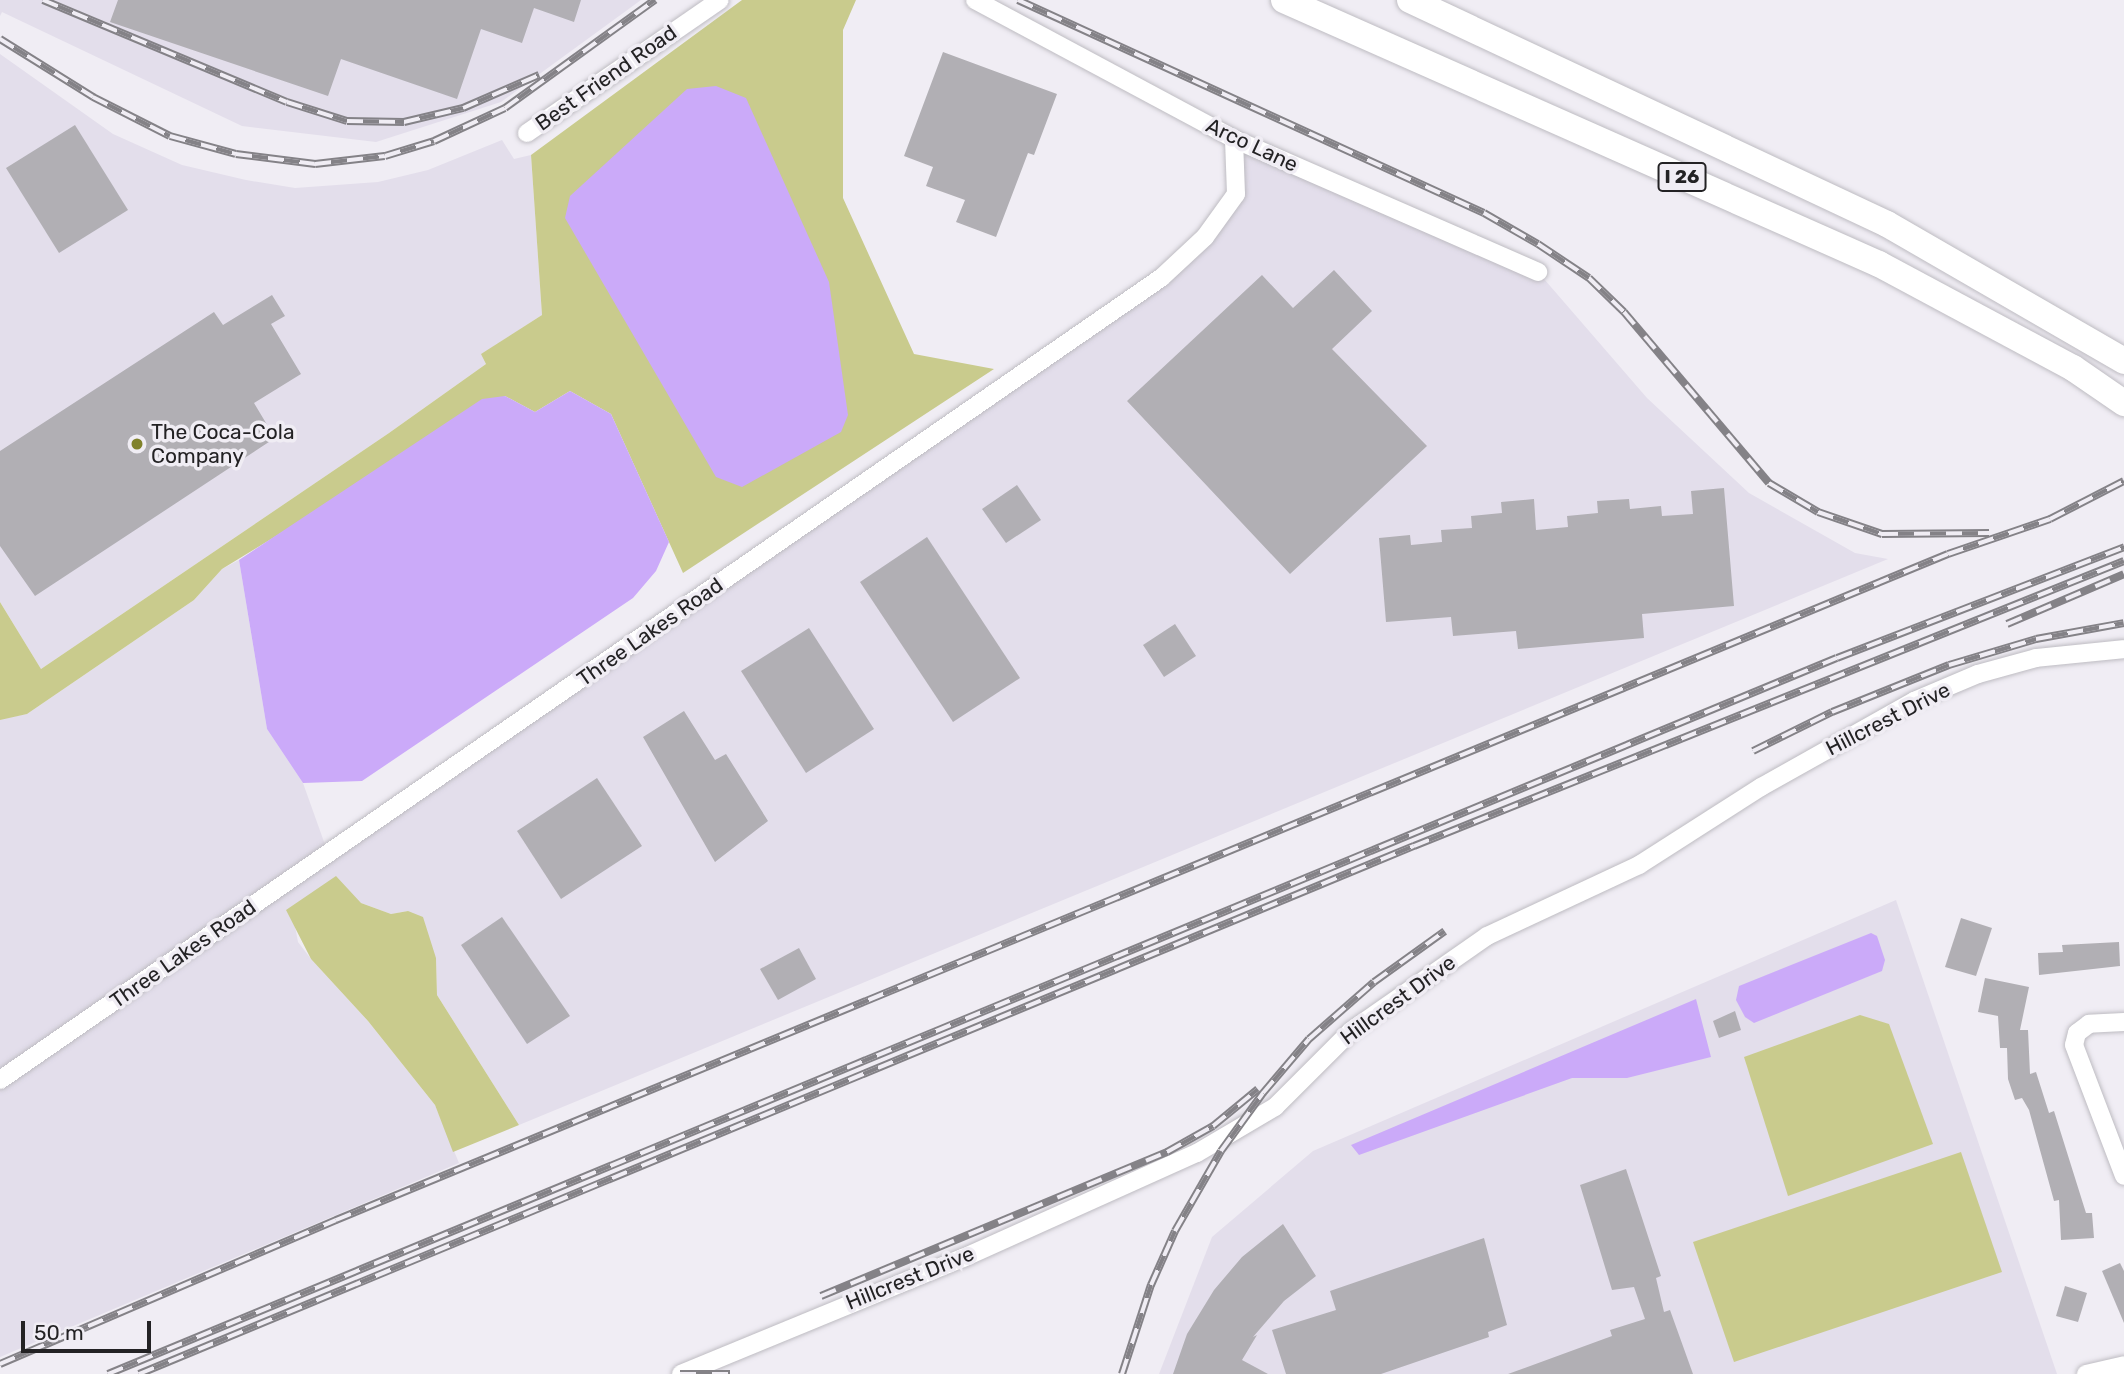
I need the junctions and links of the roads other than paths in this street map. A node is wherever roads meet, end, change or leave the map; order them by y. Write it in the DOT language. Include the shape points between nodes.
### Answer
graph roads {
  1 [pos="720,0"];
  2 [pos="975,0"];
  3 [pos="1284,0"];
  4 [pos="1410,0"];
  5 [pos="527,133"];
  6 [pos="1234,139"];
  7 [pos="1538,272"];
  8 [pos="2124,360"];
  9 [pos="2124,402"];
  10 [pos="2124,649"];
  11 [pos="2124,1023"];
  12 [pos="0,1080"];
  13 [pos="2124,1176"];
  14 [pos="2124,1365"];
  15 [pos="681,1374"];
  16 [pos="2086,1374"];
  1 -- 5 [label="street, Best Friend Road"];
  2 -- 6 [label="street, Arco Lane"];
  3 -- 9 [label="highway, I 26" via="1879,264 2073,368"];
  4 -- 8 [label="highway, I 26" via="1886,224"];
  6 -- 7 [label="street, Arco Lane"];
  6 -- 12 [label="street, Three Lakes Road" via="1236,194 1205,237 1161,278"];
  10 -- 15 [label="street, Hillcrest Drive" via="2036,658 1978,674 1914,701 1761,788 1639,865 1487,936 1351,1031 1275,1107 1197,1153 963,1258"];
  11 -- 13 [label="street" via="2089,1024 2077,1033 2074,1045"];
  14 -- 16 [label="street"];
}
